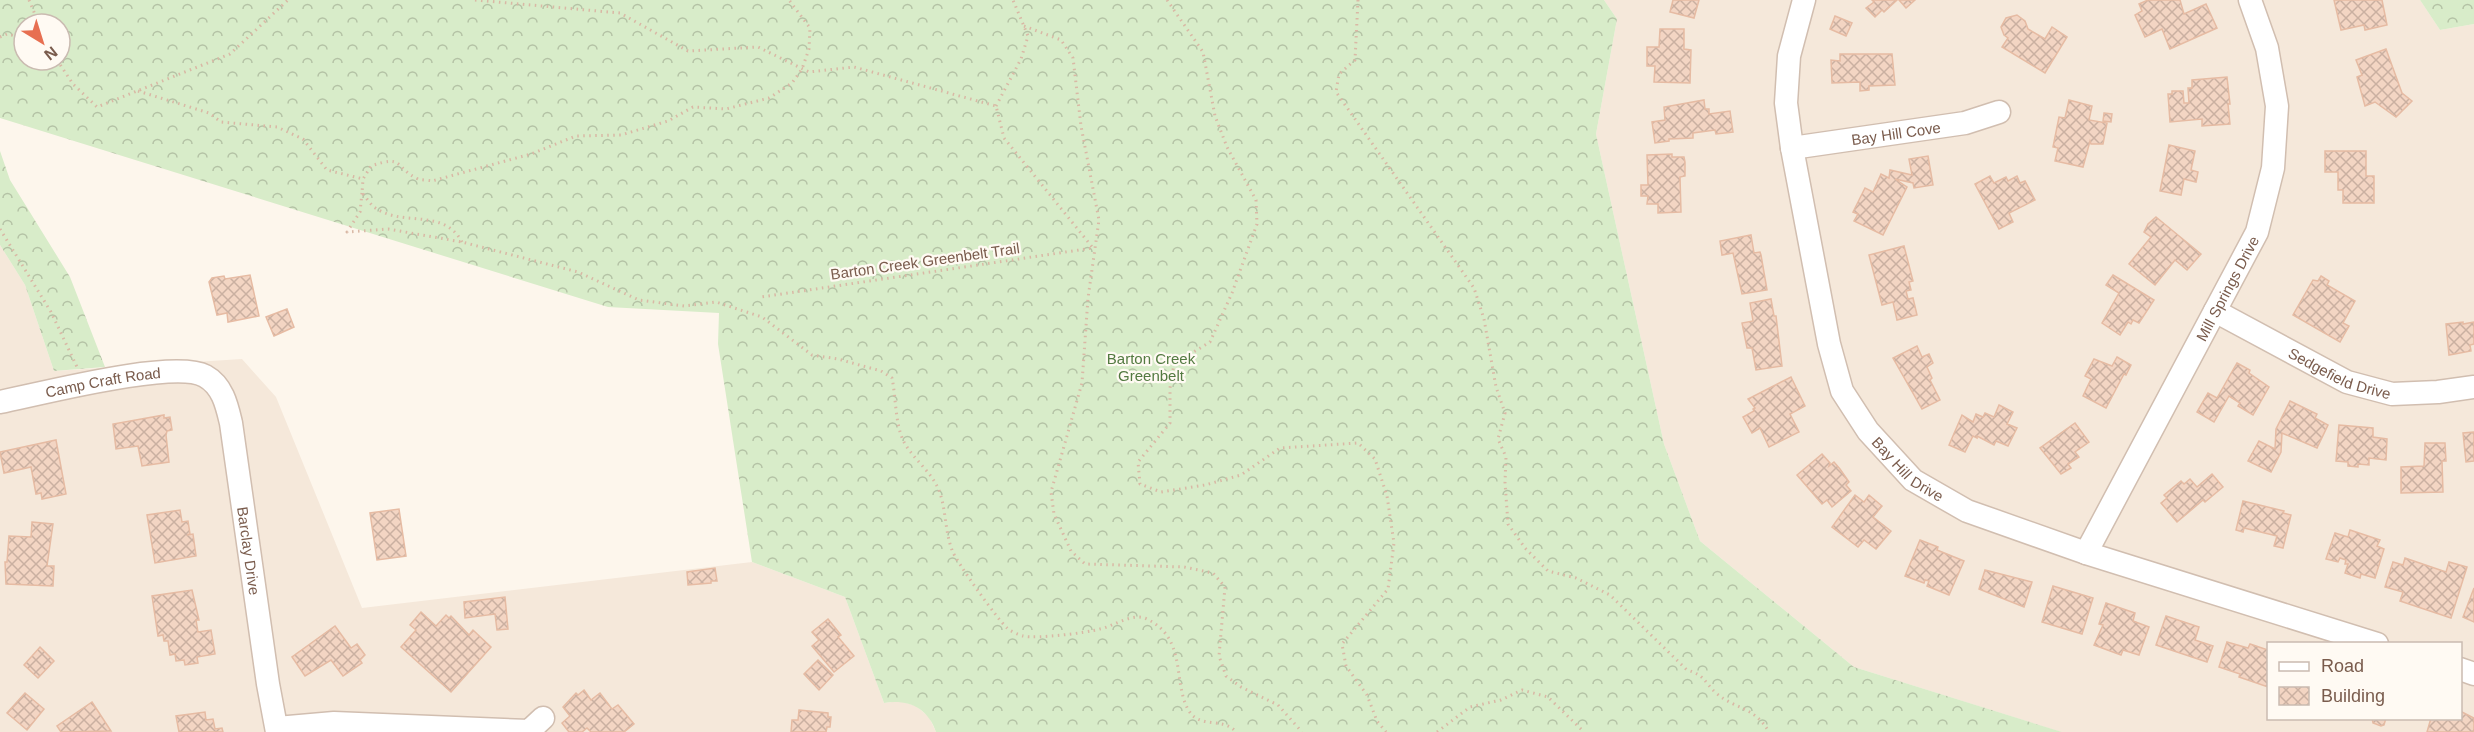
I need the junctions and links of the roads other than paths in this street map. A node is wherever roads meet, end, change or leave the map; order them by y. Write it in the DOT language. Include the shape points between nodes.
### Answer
graph roads {
  1 [pos="1804,0"];
  2 [pos="2250,0"];
  3 [pos="1999,112"];
  4 [pos="1792,148"];
  5 [pos="2215,311"];
  6 [pos="207,377"];
  7 [pos="2474,387"];
  8 [pos="0,402"];
  9 [pos="2086,553"];
  10 [pos="2371,642"];
  11 [pos="543,718"];
  12 [pos="277,730"];
  1 -- 4 [label="street, Bay Hill Drive" via="1789,56 1786,103"];
  2 -- 5 [label="street, Mill Springs Drive" via="2267,48 2277,106 2273,168 2257,232"];
  3 -- 4 [label="street, Bay Hill Cove" via="1965,123"];
  4 -- 9 [label="street, Bay Hill Drive" via="1829,344 1842,391 1868,431 1913,480 1967,511"];
  5 -- 7 [label="street, Sedgefield Drive" via="2348,382 2392,394"];
  5 -- 9 [label="street, Mill Springs Drive"];
  6 -- 8 [label="street, Camp Craft Road" via="187,371 147,373"];
  6 -- 12 [label="street, Barclay Drive" via="225,399 231,423"];
  9 -- 10 [label="street, Bay Hill Drive"];
  11 -- 12 [label="street" via="529,731 334,723"];
}
